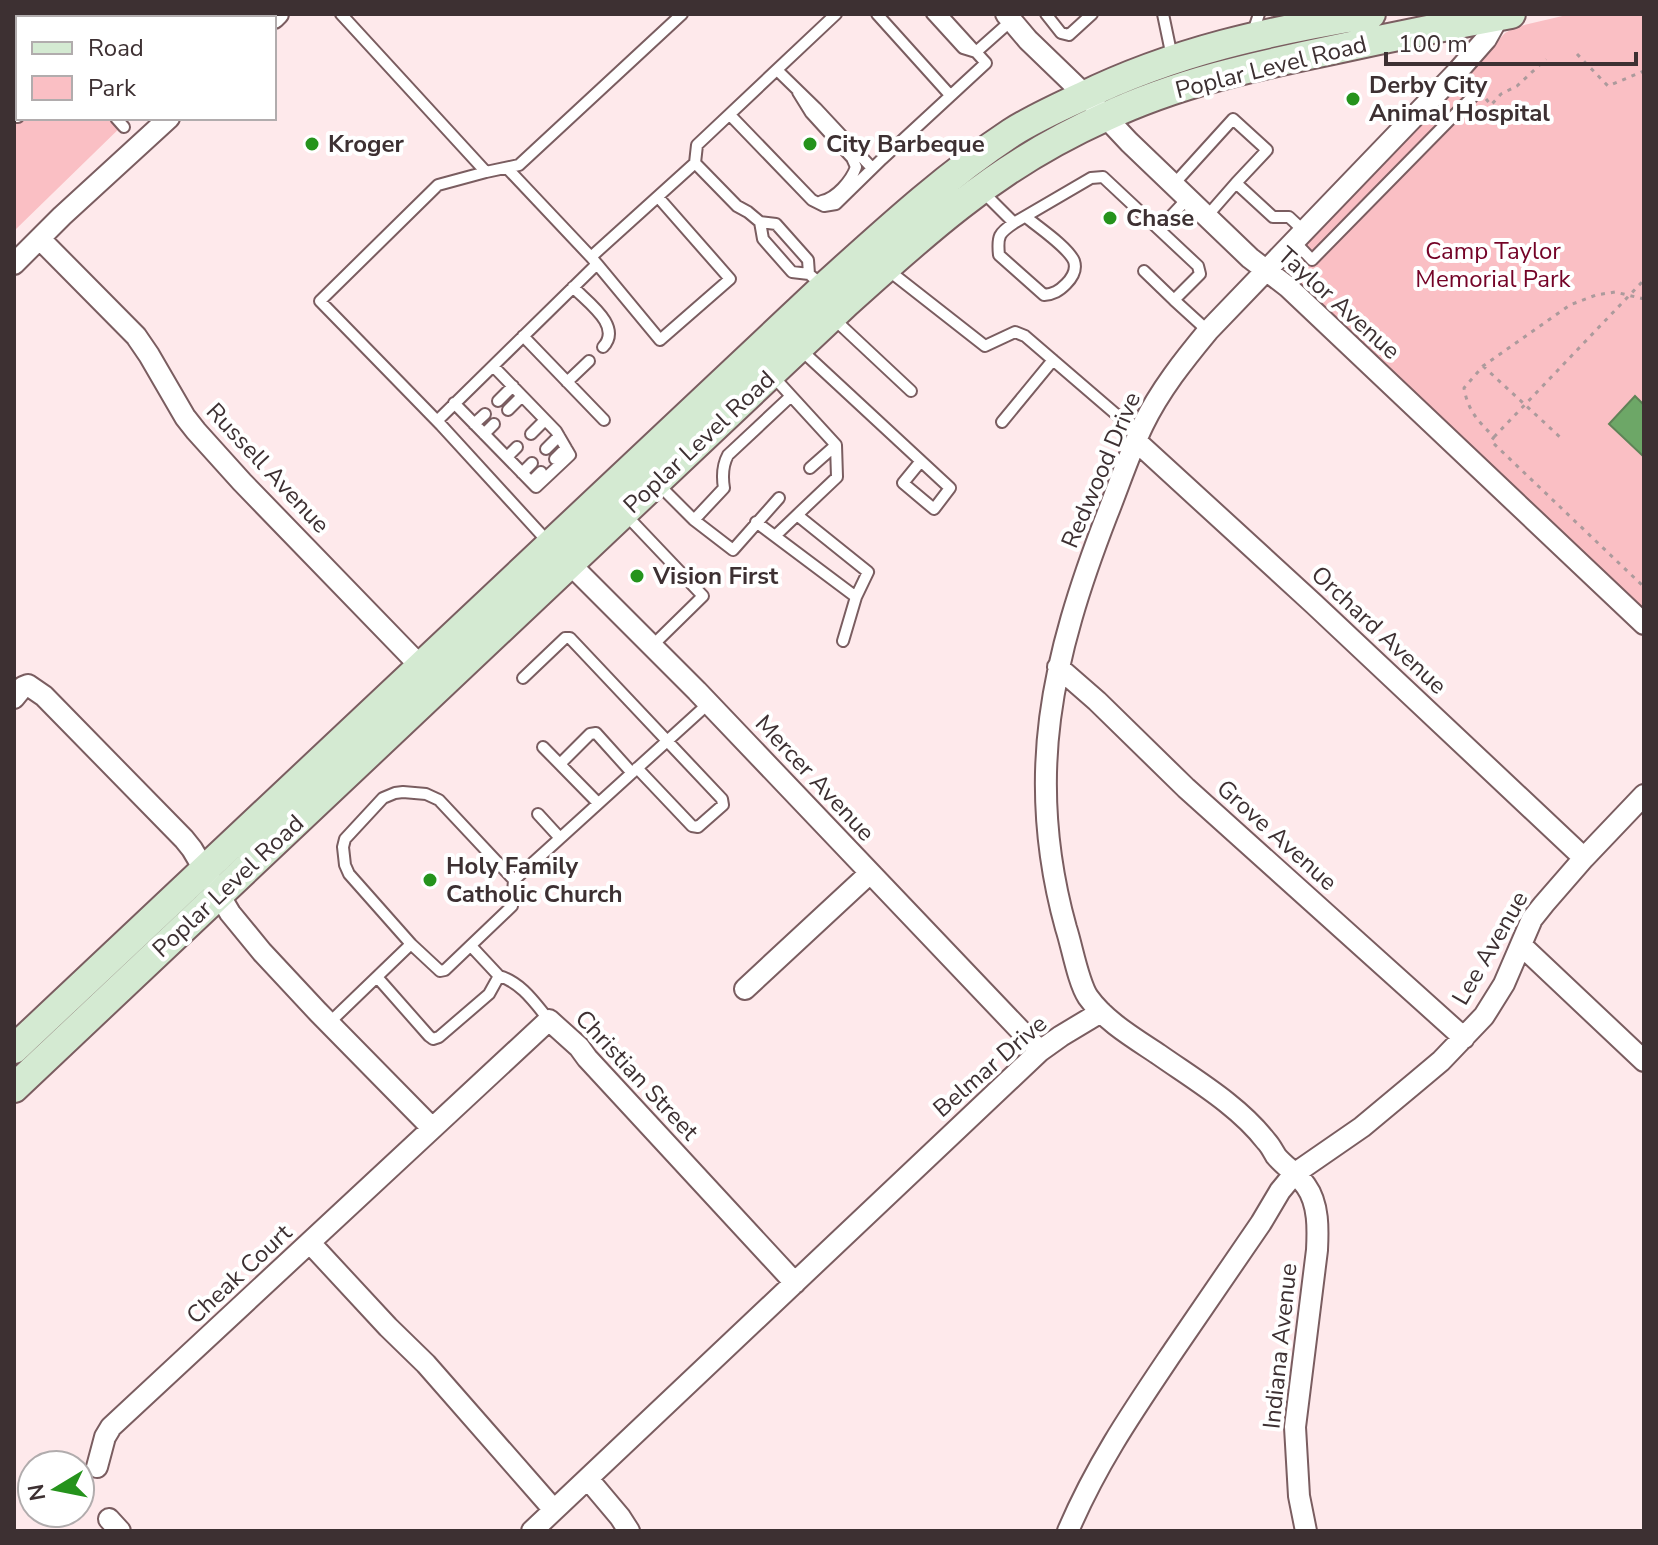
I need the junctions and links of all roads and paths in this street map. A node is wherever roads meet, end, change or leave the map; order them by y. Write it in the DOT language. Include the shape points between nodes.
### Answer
graph roads {
  1 [pos="341,14"];
  2 [pos="682,14"];
  3 [pos="836,14"];
  4 [pos="877,14"];
  5 [pos="932,14"];
  6 [pos="941,14"];
  7 [pos="1046,14"];
  8 [pos="1092,14"];
  9 [pos="1163,14"];
  10 [pos="1371,14"];
  11 [pos="1504,15"];
  12 [pos="1008,16"];
  13 [pos="1337,17"];
  14 [pos="1255,26"];
  15 [pos="976,52"];
  16 [pos="1577,54"];
  17 [pos="1173,59"];
  18 [pos="1546,59"];
  19 [pos="777,70"];
  20 [pos="1644,71"];
  21 [pos="1457,72"];
  22 [pos="1479,90"];
  23 [pos="798,92"];
  24 [pos="950,95"];
  25 [pos="1085,95"];
  26 [pos="730,115"];
  27 [pos="1105,116"];
  28 [pos="118,120"];
  29 [pos="167,120"];
  30 [pos="124,127"];
  31 [pos="695,163"];
  32 [pos="507,168"];
  33 [pos="872,168"];
  34 [pos="486,172"];
  35 [pos="1236,183"];
  36 [pos="981,190"];
  37 [pos="1181,191"];
  38 [pos="658,197"];
  39 [pos="812,200"];
  40 [pos="1208,215"];
  41 [pos="1026,217"];
  42 [pos="760,222"];
  43 [pos="1014,223"];
  44 [pos="1159,229"];
  45 [pos="1299,236"];
  46 [pos="40,239"];
  47 [pos="594,261"];
  48 [pos="14,264"];
  49 [pos="886,268"];
  50 [pos="1266,270"];
  51 [pos="1144,271"];
  52 [pos="1644,280"];
  53 [pos="573,287"];
  54 [pos="1630,294"];
  55 [pos="827,296"];
  56 [pos="1644,299"];
  57 [pos="1174,300"];
  58 [pos="1208,331"];
  59 [pos="523,336"];
  60 [pos="603,347"];
  61 [pos="798,348"];
  62 [pos="1053,360"];
  63 [pos="589,361"];
  64 [pos="493,366"];
  65 [pos="1483,366"];
  66 [pos="771,374"];
  67 [pos="567,382"];
  68 [pos="513,386"];
  69 [pos="911,391"];
  70 [pos="522,396"];
  71 [pos="791,396"];
  72 [pos="498,401"];
  73 [pos="454,403"];
  74 [pos="1525,405"];
  75 [pos="508,410"];
  76 [pos="485,414"];
  77 [pos="545,420"];
  78 [pos="604,420"];
  79 [pos="437,421"];
  80 [pos="1002,422"];
  81 [pos="474,424"];
  82 [pos="494,424"];
  83 [pos="484,434"];
  84 [pos="531,434"];
  85 [pos="559,436"];
  86 [pos="1138,437"];
  87 [pos="1494,437"];
  88 [pos="1561,438"];
  89 [pos="836,445"];
  90 [pos="517,447"];
  91 [pos="566,448"];
  92 [pos="546,449"];
  93 [pos="507,457"];
  94 [pos="555,459"];
  95 [pos="921,461"];
  96 [pos="532,463"];
  97 [pos="810,468"];
  98 [pos="541,472"];
  99 [pos="522,473"];
  100 [pos="531,482"];
  101 [pos="656,483"];
  102 [pos="779,498"];
  103 [pos="624,513"];
  104 [pos="797,515"];
  105 [pos="694,520"];
  106 [pos="756,522"];
  107 [pos="775,536"];
  108 [pos="560,554"];
  109 [pos="1644,587"];
  110 [pos="856,597"];
  111 [pos="1644,624"];
  112 [pos="843,641"];
  113 [pos="652,646"];
  114 [pos="1058,667"];
  115 [pos="430,677"];
  116 [pos="523,678"];
  117 [pos="14,698"];
  118 [pos="709,703"];
  119 [pos="668,740"];
  120 [pos="543,747"];
  121 [pos="560,764"];
  122 [pos="635,770"];
  123 [pos="1644,795"];
  124 [pos="598,803"];
  125 [pos="538,814"];
  126 [pos="560,838"];
  127 [pos="1584,858"];
  128 [pos="869,874"];
  129 [pos="514,880"];
  130 [pos="213,882"];
  131 [pos="411,944"];
  132 [pos="1521,945"];
  133 [pos="471,946"];
  134 [pos="499,976"];
  135 [pos="377,977"];
  136 [pos="745,989"];
  137 [pos="1101,1012"];
  138 [pos="549,1020"];
  139 [pos="329,1023"];
  140 [pos="1464,1038"];
  141 [pos="14,1049"];
  142 [pos="1040,1051"];
  143 [pos="1644,1061"];
  144 [pos="14,1088"];
  145 [pos="432,1128"];
  146 [pos="1294,1174"];
  147 [pos="311,1244"];
  148 [pos="795,1283"];
  149 [pos="97,1467"];
  150 [pos="588,1479"];
  151 [pos="554,1510"];
  152 [pos="532,1531"];
  153 [pos="629,1531"];
  154 [pos="1068,1531"];
  155 [pos="1306,1531"];
  1 -- 34 [label="lane"];
  2 -- 32 [label="lane" via="519,165"];
  3 -- 19 [label="lane"];
  4 -- 24 [label="lane"];
  5 -- 15 [label="lane" via="963,48"];
  6 -- 15 [label="lane"];
  7 -- 8 [label="lane" via="1069,35"];
  9 -- 17 [label="lane"];
  10 -- 13 [label="main road, Poplar Level Road"];
  11 -- 21 [label="street, Redwood Drive"];
  11 -- 27 [label="main road, Poplar Level Road" via="1250,67"];
  12 -- 15 [label="lane"];
  12 -- 25 [label="street, Taylor Avenue"];
  13 -- 14 [label="main road, Poplar Level Road"];
  14 -- 17 [label="main road, Poplar Level Road" via="1222,44"];
  15 -- 24 [label="lane" via="986,63"];
  16 -- 20 [label="path" via="1608,86"];
  17 -- 25 [label="main road, Poplar Level Road"];
  18 -- 22 [label="path" via="1491,105"];
  19 -- 23 [label="lane"];
  19 -- 26 [label="lane"];
  21 -- 22 [label="lane"];
  21 -- 45 [label="street, Redwood Drive"];
  22 -- 45 [label="lane" via="1312,260"];
  23 -- 33 [label="lane"];
  23 -- 39 [label="lane" via="856,167 828,200"];
  24 -- 33 [label="lane"];
  25 -- 27 [label="street, Taylor Avenue"];
  25 -- 55 [label="main road, Poplar Level Road" via="1013,132 956,172 905,213"];
  26 -- 31 [label="lane" via="697,145"];
  26 -- 39 [label="lane"];
  27 -- 36 [label="main road, Poplar Level Road"];
  27 -- 37 [label="street, Taylor Avenue"];
  28 -- 30 [label="lane"];
  29 -- 46 [label="street"];
  31 -- 38 [label="lane"];
  31 -- 42 [label="lane"];
  32 -- 34 [label="lane"];
  32 -- 47 [label="lane"];
  33 -- 39 [label="lane" via="836,204"];
  34 -- 79 [label="lane" via="438,185 320,301"];
  35 -- 37 [label="lane" via="1267,150 1233,119"];
  35 -- 40 [label="lane"];
  35 -- 45 [label="lane" via="1273,217 1289,217"];
  36 -- 43 [label="lane"];
  36 -- 49 [label="main road, Poplar Level Road"];
  37 -- 40 [label="street, Taylor Avenue"];
  37 -- 44 [label="lane"];
  38 -- 47 [label="lane"];
  38 -- 47 [label="lane" via="730,279 660,340"];
  40 -- 50 [label="street, Taylor Avenue"];
  41 -- 43 [label="lane"];
  41 -- 43 [label="lane" via="1074,262 1074,275 1054,294 1044,295 999,255 1001,232"];
  41 -- 44 [label="lane" via="1091,178 1103,177"];
  42 -- 55 [label="lane" via="763,239 792,272"];
  42 -- 55 [label="lane" via="776,224 808,260"];
  44 -- 57 [label="lane" via="1200,274"];
  45 -- 50 [label="street, Redwood Drive"];
  46 -- 48 [label="street"];
  46 -- 115 [label="street, Russell Avenue" via="136,336 196,431"];
  47 -- 53 [label="lane"];
  49 -- 55 [label="main road, Poplar Level Road"];
  49 -- 62 [label="lane" via="985,346 1015,332"];
  50 -- 58 [label="street, Redwood Drive"];
  50 -- 111 [label="street, Taylor Avenue"];
  51 -- 57 [label="lane"];
  52 -- 54 [label="path"];
  53 -- 59 [label="lane"];
  53 -- 60 [label="lane" via="606,321 610,337"];
  54 -- 56 [label="path"];
  54 -- 65 [label="path" via="1596,295 1570,305"];
  54 -- 74 [label="path"];
  55 -- 61 [label="main road, Poplar Level Road"];
  55 -- 69 [label="lane"];
  55 -- 108 [label="main road, Poplar Level Road"];
  57 -- 58 [label="lane"];
  58 -- 86 [label="street, Redwood Drive" via="1178,367"];
  59 -- 64 [label="lane"];
  59 -- 67 [label="lane"];
  61 -- 66 [label="main road, Poplar Level Road"];
  61 -- 95 [label="lane"];
  62 -- 80 [label="lane"];
  62 -- 86 [label="lane"];
  63 -- 67 [label="lane"];
  64 -- 68 [label="lane"];
  64 -- 73 [label="lane"];
  65 -- 74 [label="path"];
  65 -- 87 [label="path" via="1464,388 1477,420"];
  66 -- 71 [label="lane"];
  66 -- 101 [label="main road, Poplar Level Road"];
  67 -- 78 [label="lane"];
  68 -- 70 [label="lane"];
  68 -- 72 [label="lane"];
  70 -- 75 [label="lane"];
  70 -- 77 [label="lane"];
  71 -- 89 [label="lane"];
  71 -- 105 [label="lane" via="728,455 724,488"];
  73 -- 79 [label="lane"];
  73 -- 81 [label="lane"];
  74 -- 87 [label="path"];
  74 -- 88 [label="path"];
  76 -- 81 [label="lane"];
  77 -- 84 [label="lane"];
  77 -- 85 [label="lane"];
  79 -- 108 [label="lane"];
  81 -- 83 [label="lane"];
  82 -- 83 [label="lane"];
  83 -- 93 [label="lane"];
  85 -- 91 [label="lane"];
  85 -- 92 [label="lane"];
  86 -- 114 [label="street, Redwood Drive"];
  86 -- 127 [label="street, Orchard Avenue"];
  87 -- 109 [label="path" via="1491,441"];
  89 -- 97 [label="lane"];
  89 -- 104 [label="lane" via="837,477"];
  90 -- 93 [label="lane"];
  91 -- 94 [label="lane"];
  91 -- 100 [label="lane" via="570,455 536,487"];
  93 -- 99 [label="lane"];
  95 -- 95 [label="lane" via="950,488 934,509 903,483"];
  96 -- 99 [label="lane"];
  98 -- 100 [label="lane"];
  99 -- 100 [label="lane"];
  101 -- 103 [label="main road, Poplar Level Road"];
  101 -- 105 [label="lane"];
  102 -- 106 [label="lane"];
  103 -- 108 [label="main road, Poplar Level Road"];
  103 -- 113 [label="lane" via="703,596"];
  104 -- 107 [label="lane"];
  104 -- 110 [label="lane" via="868,572"];
  105 -- 106 [label="lane" via="733,550"];
  106 -- 107 [label="lane"];
  107 -- 110 [label="lane"];
  108 -- 113 [label="street, Mercer Avenue"];
  108 -- 115 [label="main road, Poplar Level Road"];
  110 -- 112 [label="lane"];
  113 -- 118 [label="street, Mercer Avenue"];
  114 -- 137 [label="street, Redwood Drive" via="1045,763 1046,822 1057,894 1083,985"];
  114 -- 140 [label="street, Grove Avenue"];
  115 -- 130 [label="main road, Poplar Level Road"];
  116 -- 119 [label="lane" via="570,638"];
  117 -- 130 [label="street" via="28,685 44,696 184,839"];
  118 -- 119 [label="lane"];
  118 -- 128 [label="street, Mercer Avenue"];
  119 -- 122 [label="lane"];
  119 -- 122 [label="lane" via="723,805 698,827 692,826"];
  120 -- 121 [label="lane"];
  121 -- 122 [label="lane" via="596,733"];
  121 -- 124 [label="lane"];
  122 -- 124 [label="lane"];
  123 -- 127 [label="street, Lee Avenue"];
  124 -- 126 [label="lane"];
  125 -- 126 [label="lane"];
  126 -- 129 [label="lane"];
  127 -- 132 [label="street, Lee Avenue" via="1532,919"];
  128 -- 136 [label="street"];
  128 -- 142 [label="street, Mercer Avenue"];
  129 -- 131 [label="lane" via="439,800 403,792 383,798 345,839 345,865"];
  129 -- 133 [label="lane" via="512,906"];
  130 -- 139 [label="street" via="230,913"];
  130 -- 141 [label="main road, Poplar Level Road"];
  130 -- 144 [label="main road, Poplar Level Road"];
  131 -- 133 [label="lane" via="440,971"];
  131 -- 135 [label="lane"];
  132 -- 140 [label="street, Lee Avenue" via="1504,984"];
  132 -- 143 [label="street"];
  133 -- 134 [label="lane"];
  134 -- 135 [label="lane" via="489,994 433,1039"];
  134 -- 138 [label="lane" via="516,983"];
  135 -- 139 [label="lane"];
  137 -- 142 [label="street, Belmar Drive"];
  137 -- 146 [label="street" via="1230,1106"];
  138 -- 145 [label="street, Christian Street"];
  138 -- 148 [label="street, Christian Street"];
  139 -- 145 [label="street"];
  140 -- 146 [label="street, Lee Avenue" via="1362,1127"];
  142 -- 148 [label="street, Belmar Drive"];
  145 -- 147 [label="street, Cheak Court"];
  146 -- 154 [label="street" via="1130,1415"];
  146 -- 155 [label="street, Indiana Avenue" via="1307,1186 1318,1232 1295,1427"];
  147 -- 149 [label="street, Cheak Court" via="111,1427"];
  147 -- 151 [label="street"];
  148 -- 150 [label="street, Belmar Drive"];
  150 -- 151 [label="street, Belmar Drive"];
  150 -- 153 [label="street"];
  151 -- 152 [label="street, Belmar Drive"];
}
